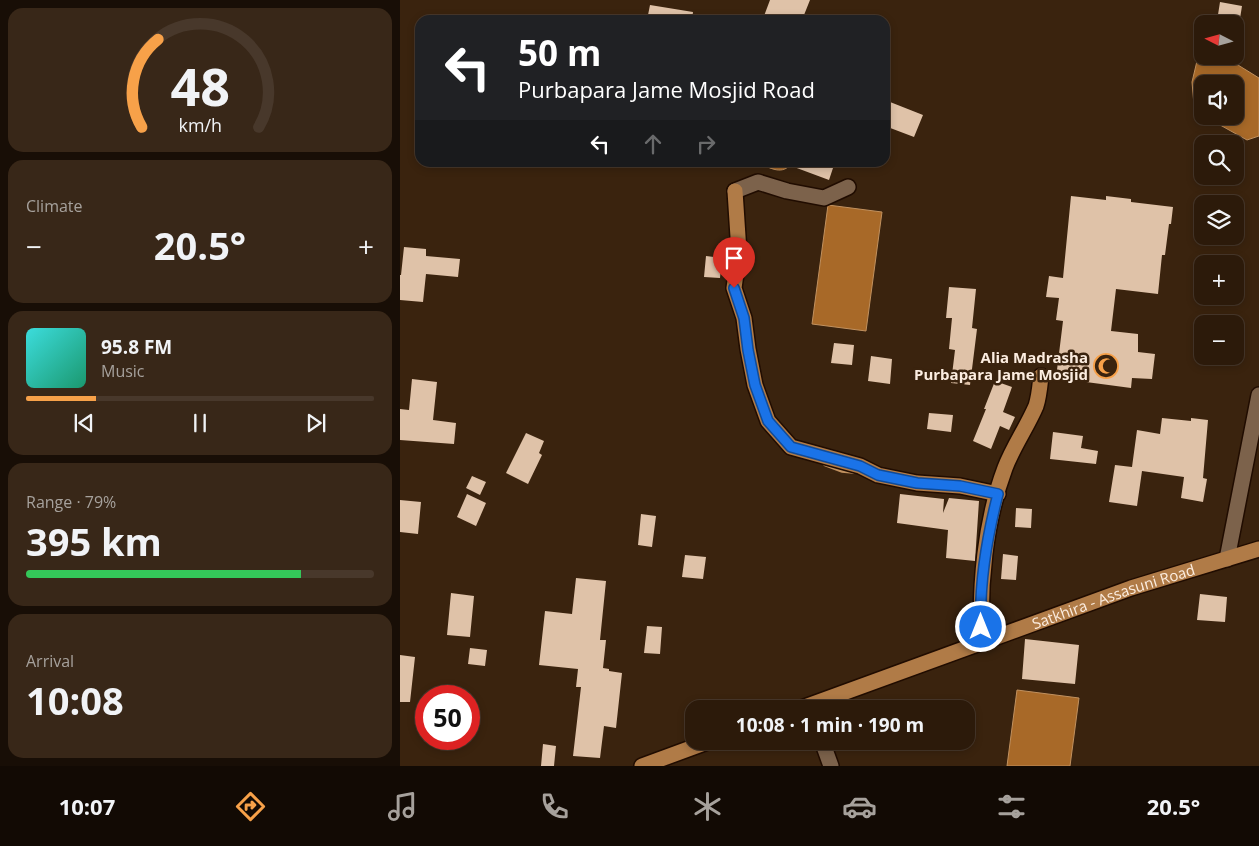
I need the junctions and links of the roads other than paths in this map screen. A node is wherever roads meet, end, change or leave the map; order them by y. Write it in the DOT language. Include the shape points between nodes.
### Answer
graph roads {
  1 [pos="848,187"];
  2 [pos="735,191"];
  3 [pos="1041,376"];
  4 [pos="1259,395"];
  5 [pos="998,494"];
  6 [pos="1259,548"];
  7 [pos="1227,558"];
  8 [pos="982,642"];
  9 [pos="826,700"];
  10 [pos="687,750"];
  11 [pos="825,750"];
  12 [pos="651,764"];
  13 [pos="831,766"];
  1 -- 2 [label="street" via="824,198 758,182"];
  2 -- 5 [label="main road" via="738,252 734,288 744,318 755,385 768,421 791,447 860,466 878,475"];
  3 -- 5 [label="main road" via="1037,404 1006,467"];
  4 -- 7 [label="street"];
  5 -- 8 [label="main road" via="982,588"];
  6 -- 7 [label="main road, Satkhira - Assasuni Road"];
  7 -- 8 [label="main road, Satkhira - Assasuni Road" via="1131,588"];
  8 -- 9 [label="main road, Satkhira - Assasuni Road"];
  10 -- 12 [label="main road"];
  11 -- 13 [label="street"];
}
